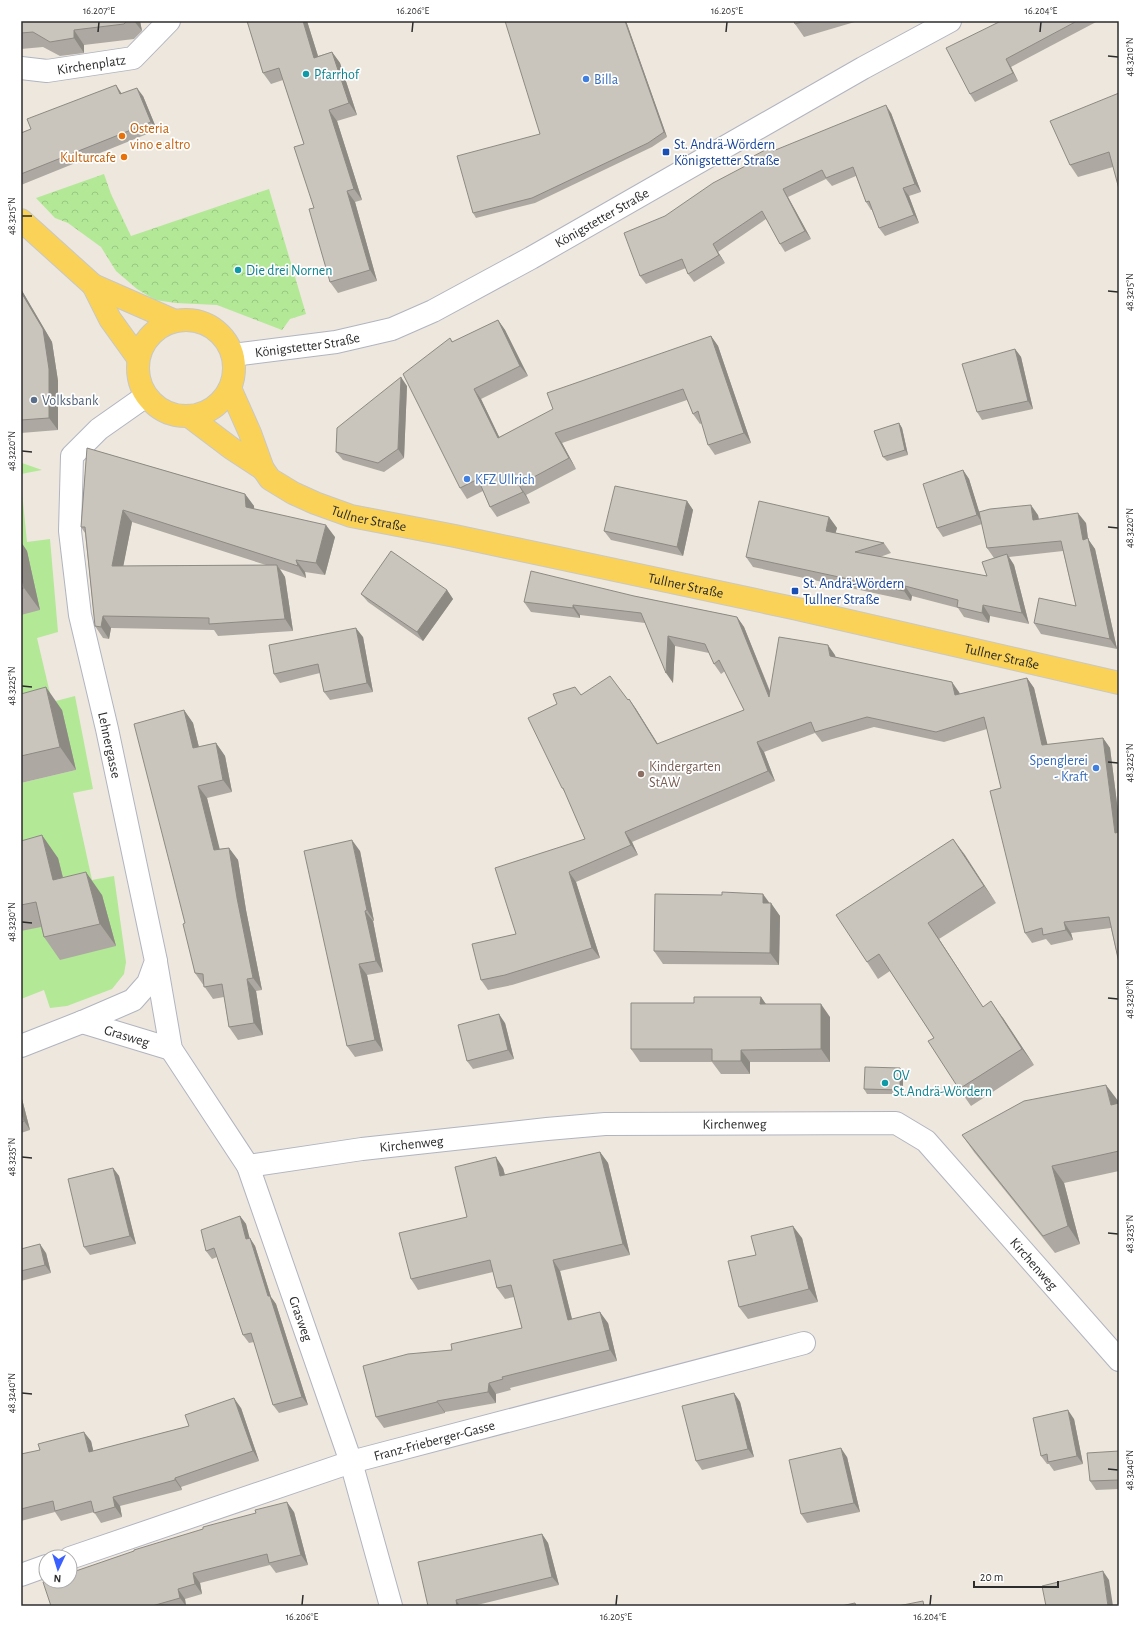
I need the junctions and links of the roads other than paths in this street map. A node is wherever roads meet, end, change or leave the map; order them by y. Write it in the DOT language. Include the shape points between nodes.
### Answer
graph roads {
  1 [pos="169,21"];
  2 [pos="950,21"];
  3 [pos="21,68"];
  4 [pos="21,220"];
  5 [pos="92,285"];
  6 [pos="176,321"];
  7 [pos="233,355"];
  8 [pos="138,358"];
  9 [pos="230,388"];
  10 [pos="146,396"];
  11 [pos="190,417"];
  12 [pos="263,469"];
  13 [pos="1119,683"];
  14 [pos="156,961"];
  15 [pos="82,1022"];
  16 [pos="21,1046"];
  17 [pos="171,1049"];
  18 [pos="248,1166"];
  19 [pos="804,1343"];
  20 [pos="1119,1360"];
  21 [pos="351,1462"];
  22 [pos="78,1555"];
  23 [pos="38,1569"];
  24 [pos="21,1575"];
  25 [pos="391,1606"];
  1 -- 3 [label="street, Kirchenplatz" via="133,58 47,71"];
  2 -- 7 [label="street, Königstetter Straße" via="433,311 392,329 336,342"];
  4 -- 5 [label="main road"];
  5 -- 6 [label="main road"];
  5 -- 8 [label="main road" via="110,319"];
  6 -- 7 [label="main road" via="204,323 217,330"];
  6 -- 8 [label="main road" via="162,326 150,335"];
  7 -- 9 [label="main road" via="235,366"];
  8 -- 10 [label="main road" via="137,371"];
  9 -- 11 [label="main road" via="215,408"];
  9 -- 12 [label="main road, Tullner Straße"];
  10 -- 11 [label="main road" via="170,414"];
  10 -- 14 [label="street, Lehnergasse" via="100,429 72,456 70,531 80,615"];
  11 -- 12 [label="main road, Tullner Straße"];
  12 -- 13 [label="main road, Tullner Straße" via="270,479 315,504 351,516 793,608"];
  14 -- 15 [label="street" via="148,984 133,1000"];
  14 -- 17 [label="street, Grasweg"];
  15 -- 16 [label="street"];
  15 -- 17 [label="street, Grasweg"];
  17 -- 18 [label="street, Grasweg"];
  18 -- 20 [label="street, Kirchenweg" via="362,1149 605,1124 896,1123 926,1141"];
  18 -- 21 [label="street, Grasweg"];
  19 -- 21 [label="street, Franz-Frieberger-Gasse"];
  21 -- 22 [label="street, Franz-Frieberger-Gasse"];
  21 -- 25 [label="street, Grasweg"];
  23 -- 24 [label="street"];
}
